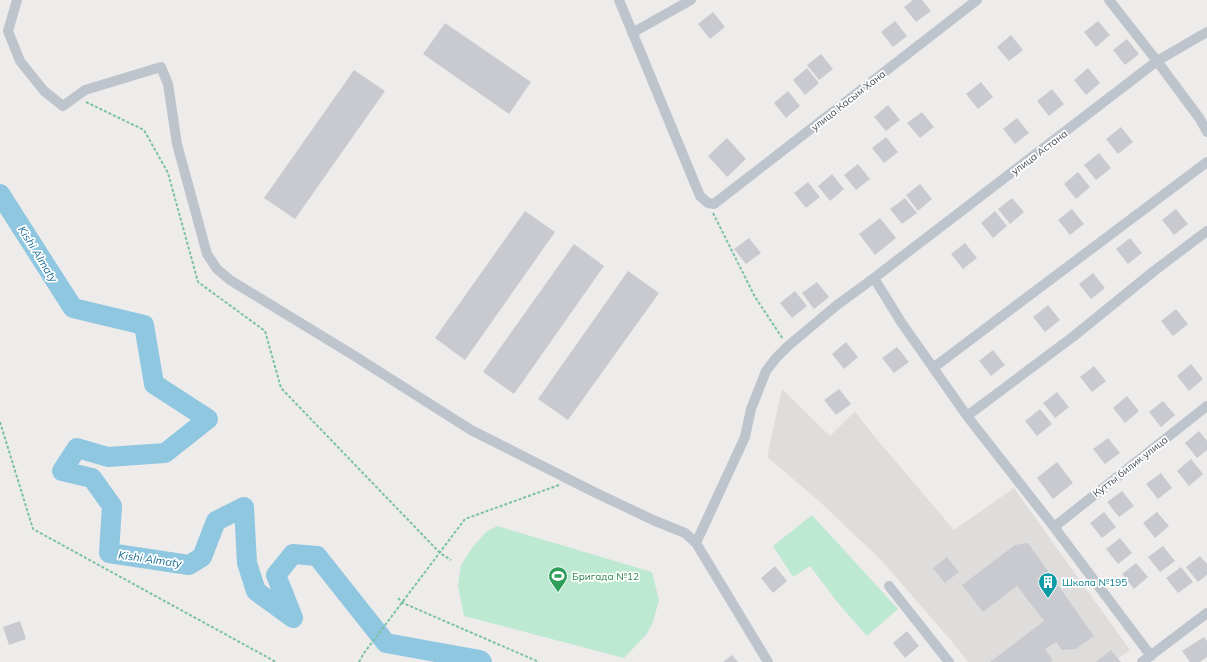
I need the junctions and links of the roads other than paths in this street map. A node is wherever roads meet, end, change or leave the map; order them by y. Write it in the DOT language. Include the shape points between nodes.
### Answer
graph roads {
  1 [pos="17,0"];
  2 [pos="620,0"];
  3 [pos="691,0"];
  4 [pos="977,0"];
  5 [pos="1109,0"];
  6 [pos="1207,32"];
  7 [pos="632,33"];
  8 [pos="1157,61"];
  9 [pos="1207,132"];
  10 [pos="1207,162"];
  11 [pos="1207,231"];
  12 [pos="874,278"];
  13 [pos="933,368"];
  14 [pos="1207,406"];
  15 [pos="967,416"];
  16 [pos="1054,527"];
  17 [pos="696,543"];
  18 [pos="889,586"];
  19 [pos="1207,612"];
  20 [pos="1151,656"];
  21 [pos="768,662"];
  22 [pos="949,662"];
  23 [pos="1142,662"];
  1 -- 17 [label="street" via="8,31 20,61 44,91 63,106 84,90 161,67 168,84 177,144 207,254 217,269 230,280 471,430 653,520 685,533"];
  2 -- 7 [label="street"];
  3 -- 7 [label="street"];
  4 -- 7 [label="street, улица Касым Хана" via="714,204 708,203 700,196"];
  5 -- 8 [label="street"];
  6 -- 8 [label="street, улица Астана"];
  8 -- 9 [label="street"];
  8 -- 12 [label="street, улица Астана"];
  10 -- 13 [label="street"];
  11 -- 15 [label="street"];
  12 -- 13 [label="street"];
  12 -- 17 [label="street, улица Астана" via="788,346 766,370 751,409 745,437"];
  13 -- 15 [label="street"];
  14 -- 16 [label="street, Кутты билик улица"];
  15 -- 16 [label="street"];
  16 -- 20 [label="street"];
  17 -- 21 [label="street"];
  18 -- 22 [label="street"];
  19 -- 20 [label="street"];
  20 -- 23 [label="street"];
}
